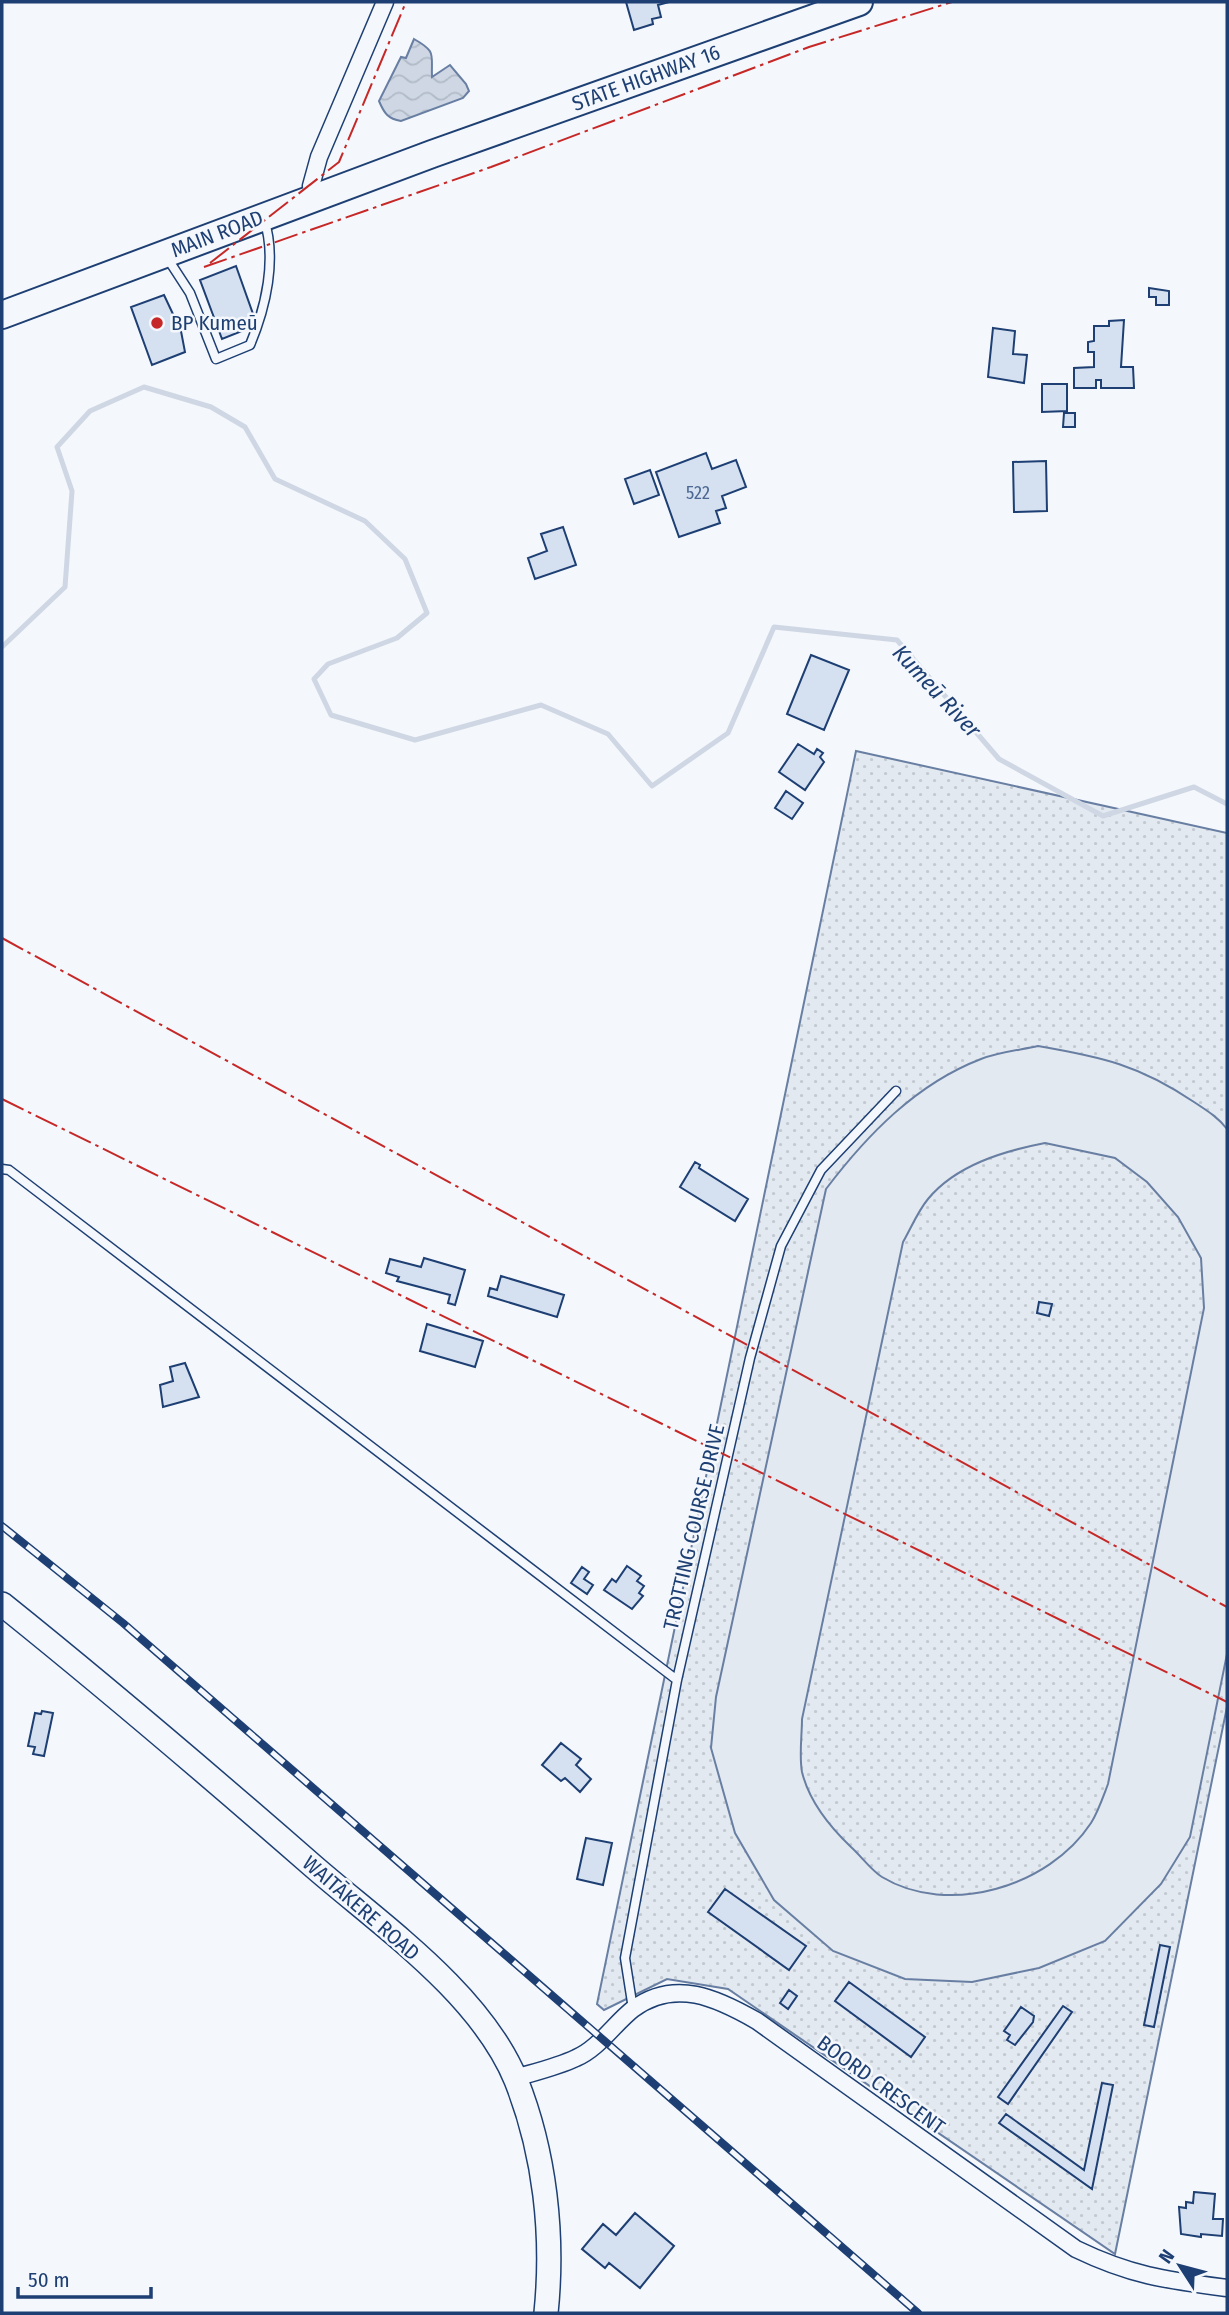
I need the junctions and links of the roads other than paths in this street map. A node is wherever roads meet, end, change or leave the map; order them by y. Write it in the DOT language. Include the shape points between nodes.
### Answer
graph roads {
  1 [pos="385,2"];
  2 [pos="859,2"];
  3 [pos="432,154"];
  4 [pos="315,200"];
  5 [pos="263,216"];
  6 [pos="165,253"];
  7 [pos="2,315"];
  8 [pos="896,1091"];
  9 [pos="2,1169"];
  10 [pos="2,1604"];
  11 [pos="677,1681"];
  12 [pos="633,2009"];
  13 [pos="515,2078"];
  14 [pos="1227,2288"];
  15 [pos="546,2313"];
  1 -- 4 [label="street" via="319,157 310,186"];
  2 -- 3 [label="main road, STATE HIGHWAY 16"];
  3 -- 4 [label="main road, MAIN ROAD"];
  4 -- 5 [label="main road, MAIN ROAD"];
  5 -- 6 [label="main road, MAIN ROAD"];
  5 -- 6 [label="lane" via="270,250 264,314 250,345 215,359 190,293"];
  6 -- 7 [label="main road, MAIN ROAD"];
  8 -- 11 [label="lane, TROTTING COURSE DRIVE" via="821,1171 781,1246 750,1358"];
  9 -- 11 [label="lane"];
  10 -- 13 [label="street, WAITĀKERE ROAD" via="219,1784 452,1987"];
  11 -- 12 [label="lane, TROTTING COURSE DRIVE" via="625,1958"];
  12 -- 13 [label="street, BOORD CRESCENT" via="578,2058"];
  12 -- 14 [label="street, BOORD CRESCENT" via="654,1998 693,1992 727,2004 1076,2249 1115,2268 1153,2279"];
  13 -- 15 [label="street, WAITĀKERE ROAD" via="544,2185 551,2262"];
}
